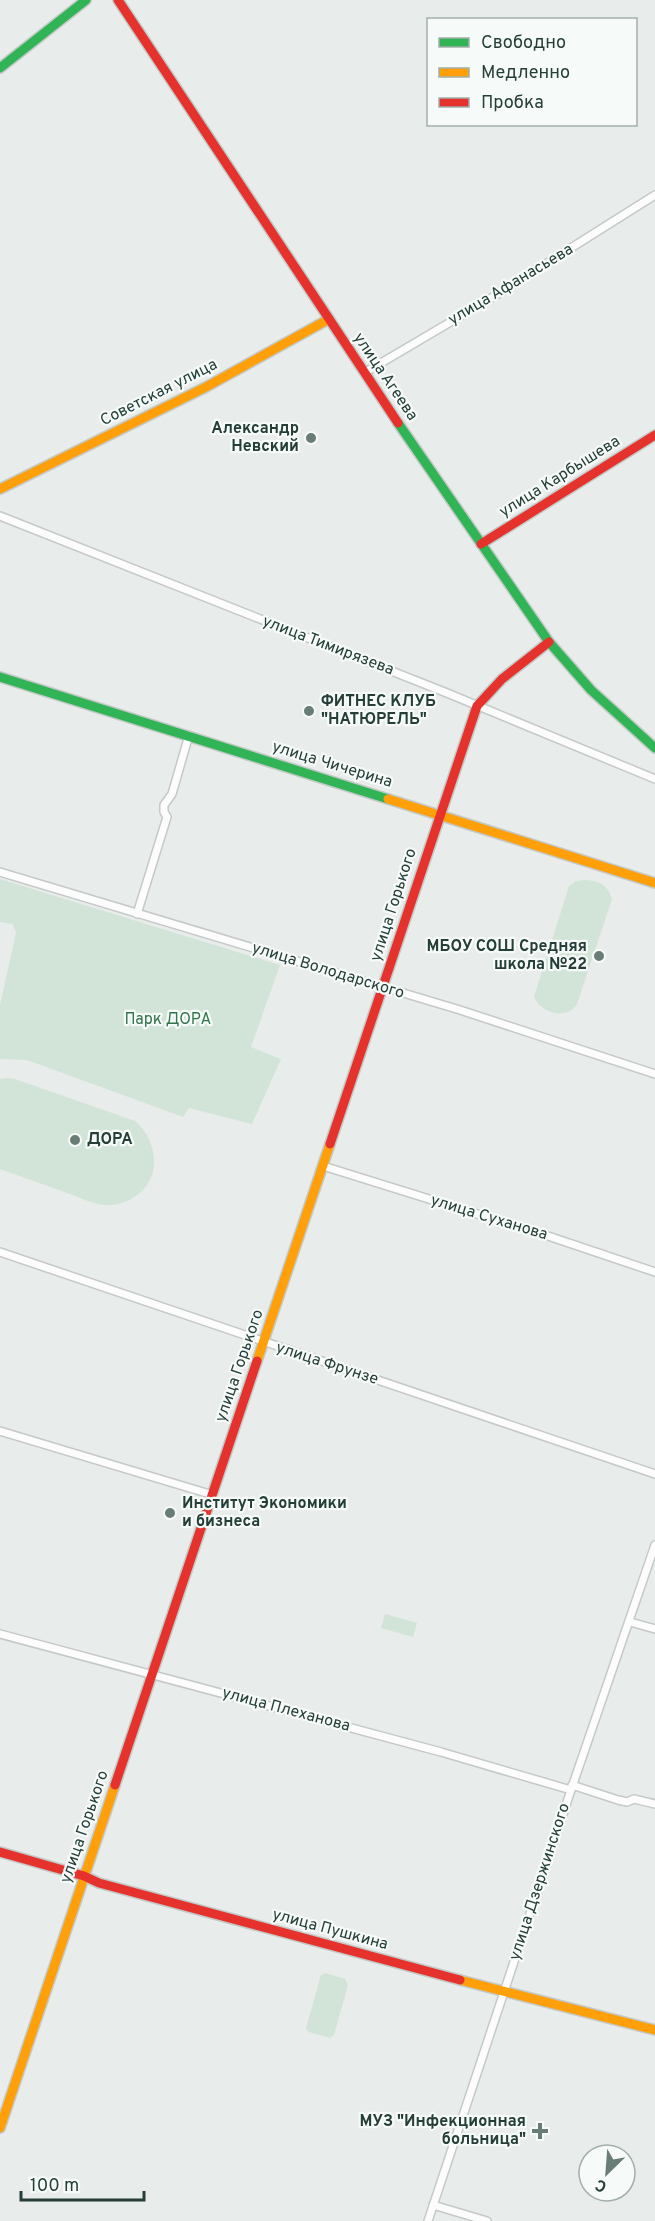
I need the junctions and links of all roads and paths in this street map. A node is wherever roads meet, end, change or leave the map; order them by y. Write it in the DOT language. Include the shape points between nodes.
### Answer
graph roads {
  1 [pos="87,0"];
  2 [pos="118,0"];
  3 [pos="0,68"];
  4 [pos="655,195"];
  5 [pos="329,320"];
  6 [pos="364,373"];
  7 [pos="655,435"];
  8 [pos="0,489"];
  9 [pos="0,516"];
  10 [pos="481,544"];
  11 [pos="549,642"];
  12 [pos="0,677"];
  13 [pos="477,706"];
  14 [pos="189,735"];
  15 [pos="653,744"];
  16 [pos="655,779"];
  17 [pos="439,814"];
  18 [pos="0,872"];
  19 [pos="655,883"];
  20 [pos="137,914"];
  21 [pos="383,988"];
  22 [pos="655,1074"];
  23 [pos="323,1166"];
  24 [pos="0,1252"];
  25 [pos="655,1272"];
  26 [pos="264,1343"];
  27 [pos="0,1431"];
  28 [pos="655,1474"];
  29 [pos="213,1495"];
  30 [pos="655,1545"];
  31 [pos="630,1622"];
  32 [pos="655,1629"];
  33 [pos="0,1634"];
  34 [pos="153,1674"];
  35 [pos="572,1787"];
  36 [pos="655,1804"];
  37 [pos="0,1852"];
  38 [pos="84,1876"];
  39 [pos="504,1992"];
  40 [pos="655,2030"];
  41 [pos="0,2128"];
  42 [pos="433,2205"];
  43 [pos="428,2221"];
  44 [pos="487,2221"];
  1 -- 3 [label="main road"];
  2 -- 5 [label="main road, улица Агеева"];
  4 -- 6 [label="street, улица Афанасьева"];
  5 -- 6 [label="main road, улица Агеева"];
  5 -- 8 [label="main road, Советская улица" via="206,387"];
  6 -- 10 [label="main road, улица Агеева"];
  7 -- 10 [label="main road, улица Карбышева"];
  9 -- 13 [label="street, улица Тимирязева"];
  10 -- 11 [label="main road, улица Агеева"];
  11 -- 13 [label="main road, улица Горького" via="507,673"];
  11 -- 15 [label="main road, улица Агеева" via="591,690"];
  12 -- 14 [label="main road, улица Чичерина"];
  13 -- 16 [label="street, улица Тимирязева"];
  13 -- 17 [label="main road, улица Горького"];
  14 -- 17 [label="main road, улица Чичерина"];
  14 -- 20 [label="street" via="172,794 164,805 167,817"];
  17 -- 19 [label="main road, улица Чичерина"];
  17 -- 21 [label="main road, улица Горького"];
  18 -- 20 [label="street, улица Володарского"];
  20 -- 21 [label="street, улица Володарского"];
  21 -- 22 [label="street, улица Володарского"];
  21 -- 23 [label="main road, улица Горького"];
  23 -- 25 [label="street, улица Суханова"];
  23 -- 26 [label="main road, улица Горького"];
  24 -- 26 [label="street, улица Фрунзе"];
  26 -- 28 [label="street, улица Фрунзе"];
  26 -- 29 [label="main road, улица Горького"];
  27 -- 29 [label="street"];
  29 -- 34 [label="main road, улица Горького"];
  30 -- 31 [label="street, улица Дзержинского"];
  31 -- 32 [label="street"];
  31 -- 35 [label="street, улица Дзержинского"];
  33 -- 34 [label="street, улица Плеханова"];
  34 -- 35 [label="street, улица Плеханова"];
  34 -- 38 [label="main road, улица Горького"];
  35 -- 36 [label="street, улица Плеханова" via="627,1802 634,1799"];
  35 -- 39 [label="street, улица Дзержинского"];
  37 -- 38 [label="main road, улица Пушкина"];
  38 -- 39 [label="main road, улица Пушкина"];
  38 -- 41 [label="main road, улица Горького"];
  39 -- 40 [label="main road, улица Пушкина"];
  39 -- 42 [label="street, улица Дзержинского"];
  42 -- 43 [label="street, улица Дзержинского"];
  42 -- 44 [label="street"];
}
